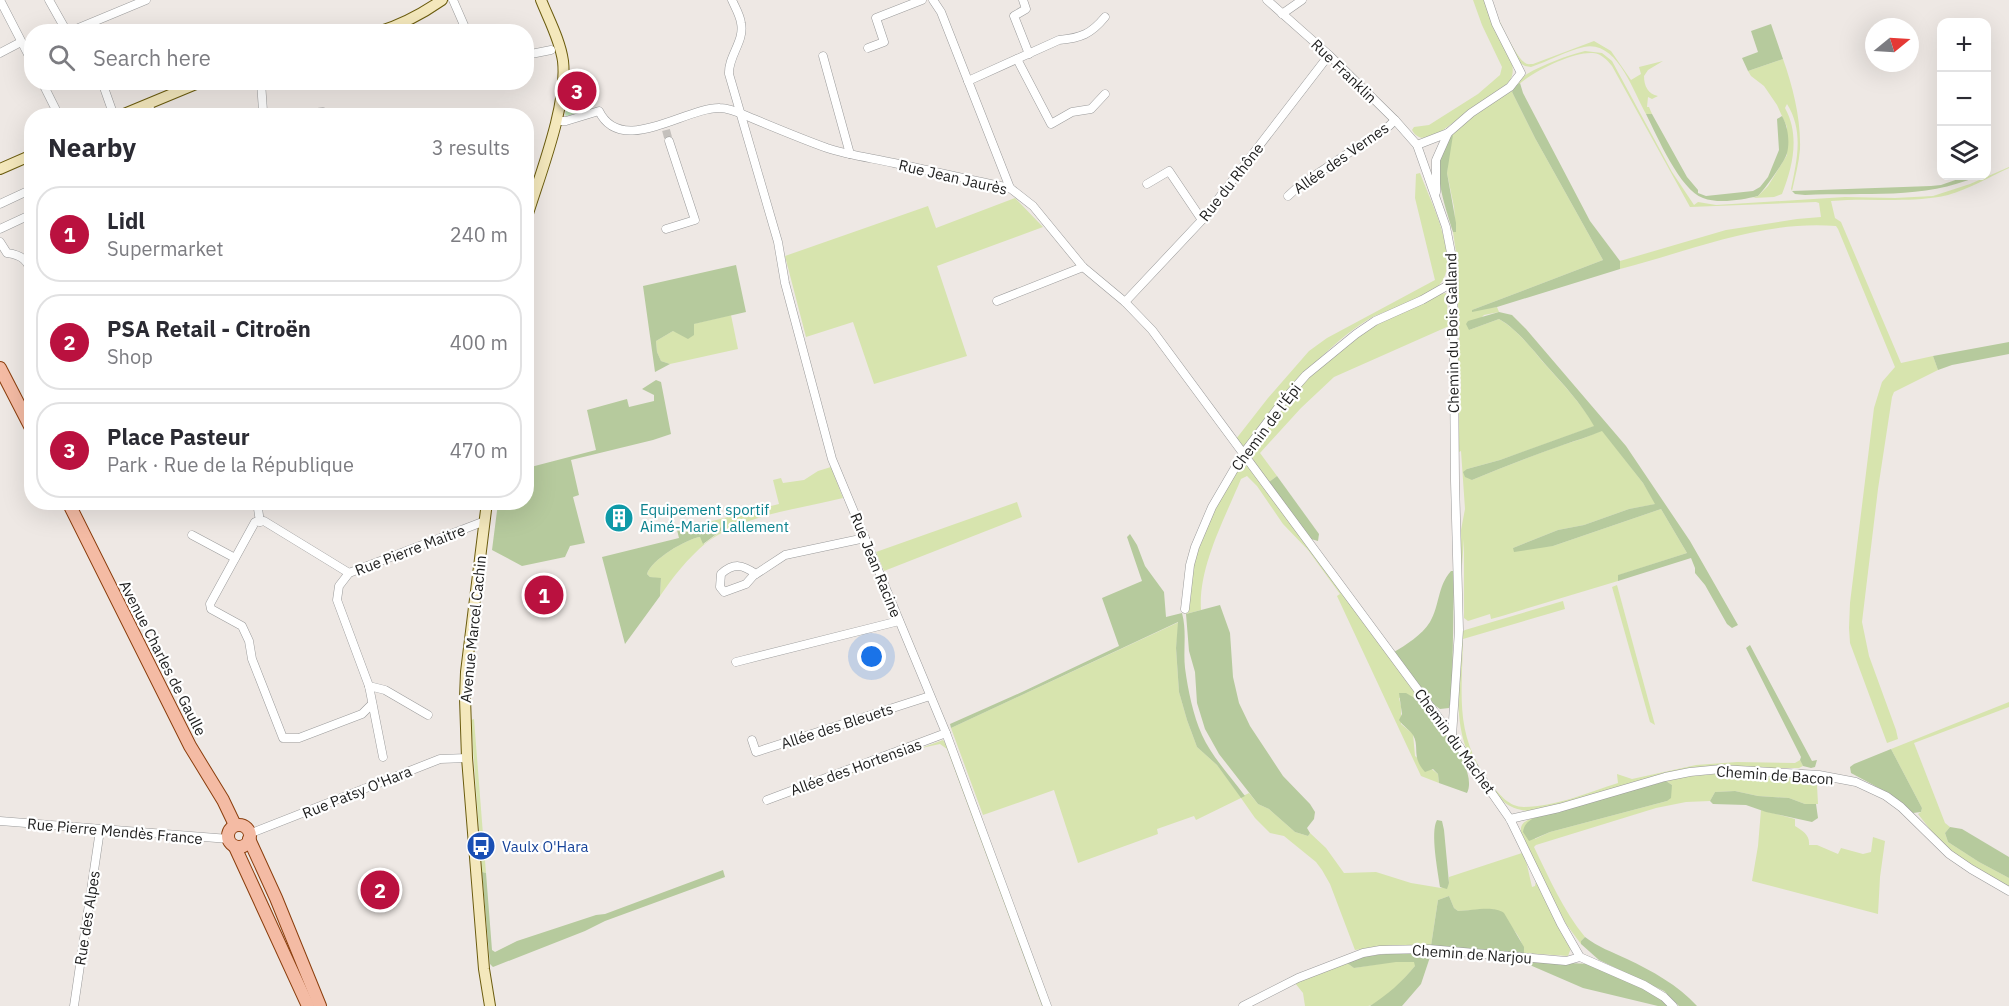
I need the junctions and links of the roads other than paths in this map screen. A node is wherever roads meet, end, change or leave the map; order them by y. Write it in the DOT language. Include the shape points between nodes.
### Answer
graph roads {
  1 [pos="0,0"];
  2 [pos="49,0"];
  3 [pos="146,0"];
  4 [pos="442,0"];
  5 [pos="453,0"];
  6 [pos="541,0"];
  7 [pos="732,0"];
  8 [pos="922,0"];
  9 [pos="933,0"];
  10 [pos="1023,0"];
  11 [pos="1268,0"];
  12 [pos="1302,0"];
  13 [pos="1488,0"];
  14 [pos="1282,14"];
  15 [pos="1105,17"];
  16 [pos="63,24"];
  17 [pos="88,24"];
  18 [pos="399,24"];
  19 [pos="464,24"];
  20 [pos="21,42"];
  21 [pos="24,47"];
  22 [pos="868,48"];
  23 [pos="551,50"];
  24 [pos="0,53"];
  25 [pos="534,53"];
  26 [pos="1029,54"];
  27 [pos="1329,55"];
  28 [pos="823,56"];
  29 [pos="1017,59"];
  30 [pos="968,81"];
  31 [pos="46,90"];
  32 [pos="105,90"];
  33 [pos="182,90"];
  34 [pos="262,90"];
  35 [pos="1105,94"];
  36 [pos="148,104"];
  37 [pos="55,108"];
  38 [pos="111,108"];
  39 [pos="138,108"];
  40 [pos="150,108"];
  41 [pos="263,108"];
  42 [pos="740,114"];
  43 [pos="1395,120"];
  44 [pos="556,121"];
  45 [pos="1448,133"];
  46 [pos="669,141"];
  47 [pos="1417,145"];
  48 [pos="850,154"];
  49 [pos="24,159"];
  50 [pos="15,163"];
  51 [pos="0,169"];
  52 [pos="0,173"];
  53 [pos="1147,184"];
  54 [pos="1010,188"];
  55 [pos="24,193"];
  56 [pos="534,194"];
  57 [pos="1288,196"];
  58 [pos="1437,200"];
  59 [pos="0,204"];
  60 [pos="24,218"];
  61 [pos="1202,220"];
  62 [pos="0,229"];
  63 [pos="666,229"];
  64 [pos="0,242"];
  65 [pos="24,258"];
  66 [pos="1083,267"];
  67 [pos="1452,283"];
  68 [pos="997,301"];
  69 [pos="1125,302"];
  70 [pos="0,368"];
  71 [pos="24,409"];
  72 [pos="1244,454"];
  73 [pos="72,510"];
  74 [pos="258,510"];
  75 [pos="486,510"];
  76 [pos="485,521"];
  77 [pos="260,522"];
  78 [pos="192,535"];
  79 [pos="865,538"];
  80 [pos="235,558"];
  81 [pos="349,573"];
  82 [pos="756,574"];
  83 [pos="1185,609"];
  84 [pos="898,621"];
  85 [pos="736,662"];
  86 [pos="369,686"];
  87 [pos="930,696"];
  88 [pos="372,704"];
  89 [pos="428,715"];
  90 [pos="946,734"];
  91 [pos="1452,736"];
  92 [pos="752,740"];
  93 [pos="383,757"];
  94 [pos="467,758"];
  95 [pos="767,800"];
  96 [pos="1510,819"];
  97 [pos="0,821"];
  98 [pos="235,825"];
  99 [pos="100,830"];
  100 [pos="249,836"];
  101 [pos="232,843"];
  102 [pos="2009,891"];
  103 [pos="1580,957"];
  104 [pos="74,1006"];
  105 [pos="308,1006"];
  106 [pos="320,1006"];
  107 [pos="490,1006"];
  108 [pos="1047,1006"];
  109 [pos="1244,1006"];
  110 [pos="1673,1006"];
  1 -- 20 [label="street"];
  2 -- 16 [label="street"];
  3 -- 17 [label="street"];
  4 -- 18 [label="street"];
  5 -- 19 [label="street"];
  6 -- 44 [label="street" via="563,63"];
  7 -- 42 [label="street, Rue Jean Racine" via="742,23 729,66"];
  8 -- 22 [label="street" via="876,18 884,42"];
  9 -- 30 [label="street"];
  10 -- 26 [label="street" via="1026,9 1014,16"];
  11 -- 14 [label="street, Rue Franklin"];
  12 -- 14 [label="street"];
  13 -- 45 [label="street" via="1521,73 1510,87"];
  14 -- 27 [label="street, Rue Franklin"];
  15 -- 26 [label="street" via="1086,34 1059,40"];
  20 -- 21 [label="street"];
  20 -- 24 [label="street"];
  23 -- 25 [label="street"];
  26 -- 29 [label="street"];
  27 -- 43 [label="street, Rue Franklin"];
  27 -- 61 [label="street, Rue du Rhône"];
  28 -- 48 [label="street"];
  29 -- 30 [label="street"];
  29 -- 35 [label="street" via="1051,124 1072,112 1091,109"];
  30 -- 54 [label="street"];
  31 -- 37 [label="street"];
  32 -- 38 [label="street"];
  33 -- 36 [label="street"];
  34 -- 41 [label="street"];
  36 -- 39 [label="street"];
  36 -- 40 [label="street"];
  42 -- 44 [label="street, Rue Jean Jaurès" via="714,109 665,127 631,130 610,126 598,111"];
  42 -- 48 [label="street, Rue Jean Jaurès"];
  42 -- 79 [label="street, Rue Jean Racine" via="778,242 785,283 832,459"];
  43 -- 47 [label="street, Rue Franklin"];
  43 -- 57 [label="street, Allée des Vernes"];
  44 -- 56 [label="street"];
  45 -- 47 [label="street"];
  45 -- 58 [label="street" via="1436,159"];
  46 -- 63 [label="street" via="695,220"];
  47 -- 58 [label="street, Chemin du Bois Galland"];
  48 -- 54 [label="street, Rue Jean Jaurès"];
  49 -- 50 [label="street"];
  50 -- 51 [label="street"];
  50 -- 52 [label="street"];
  53 -- 61 [label="street" via="1169,171"];
  54 -- 66 [label="street, Rue Jean Jaurès" via="1033,206"];
  55 -- 59 [label="street"];
  58 -- 67 [label="street, Chemin du Bois Galland" via="1451,249"];
  60 -- 62 [label="street"];
  61 -- 69 [label="street, Rue du Rhône"];
  64 -- 65 [label="street" via="7,253"];
  66 -- 68 [label="street"];
  66 -- 69 [label="street, Rue Jean Jaurès"];
  67 -- 72 [label="street, Chemin de l'Épi" via="1375,321 1306,375"];
  67 -- 91 [label="street, Chemin du Bois Galland" via="1459,630"];
  69 -- 72 [label="street, Rue Jean Jaurès" via="1152,330"];
  70 -- 71 [label="main road"];
  72 -- 83 [label="street, Chemin de l'Épi" via="1212,507 1195,547"];
  72 -- 91 [label="street, Chemin du Machet"];
  73 -- 98 [label="main road, Avenue Charles de Gaulle" via="190,746"];
  74 -- 77 [label="street"];
  75 -- 76 [label="street, Avenue Marcel Cachin"];
  76 -- 81 [label="street, Rue Pierre Maitre"];
  76 -- 94 [label="street, Avenue Marcel Cachin" via="466,672"];
  77 -- 80 [label="street" via="255,522"];
  77 -- 81 [label="street"];
  78 -- 80 [label="street"];
  79 -- 82 [label="street" via="785,555"];
  79 -- 84 [label="street, Rue Jean Racine"];
  80 -- 88 [label="street" via="210,604 242,626 283,738 299,738 362,714"];
  81 -- 86 [label="street, Rue Pierre Maitre" via="339,586 337,600"];
  82 -- 82 [label="street" via="740,587 724,592 720,587 721,574 730,567 746,566"];
  84 -- 85 [label="street"];
  84 -- 87 [label="street, Rue Jean Racine"];
  86 -- 88 [label="street, Rue Pierre Maitre"];
  86 -- 89 [label="street" via="385,690"];
  87 -- 90 [label="street, Rue Jean Racine"];
  87 -- 92 [label="street, Allée des Bleuets" via="756,752"];
  88 -- 93 [label="street, Rue Pierre Maitre"];
  90 -- 95 [label="street, Allée des Hortensias"];
  90 -- 108 [label="street, Rue Jean Racine"];
  91 -- 96 [label="street, Chemin du Machet"];
  94 -- 100 [label="street, Rue Patsy O'Hara" via="440,759"];
  94 -- 107 [label="street, Avenue Marcel Cachin"];
  96 -- 102 [label="street, Chemin de Bacon" via="1690,772 1819,775 1856,782 1886,796 1949,854"];
  96 -- 103 [label="street, Chemin du Machet"];
  97 -- 99 [label="street, Rue Pierre Mendès France"];
  98 -- 100 [label="main road" via="246,828"];
  98 -- 101 [label="main road" via="230,828"];
  99 -- 101 [label="street, Rue Pierre Mendès France"];
  99 -- 104 [label="street, Rue des Alpes"];
  100 -- 101 [label="main road" via="241,848"];
  100 -- 106 [label="main road"];
  101 -- 105 [label="main road"];
  103 -- 109 [label="street, Chemin de Narjou" via="1566,961 1401,948 1363,952 1298,978"];
  103 -- 110 [label="street" via="1644,985"];
}
